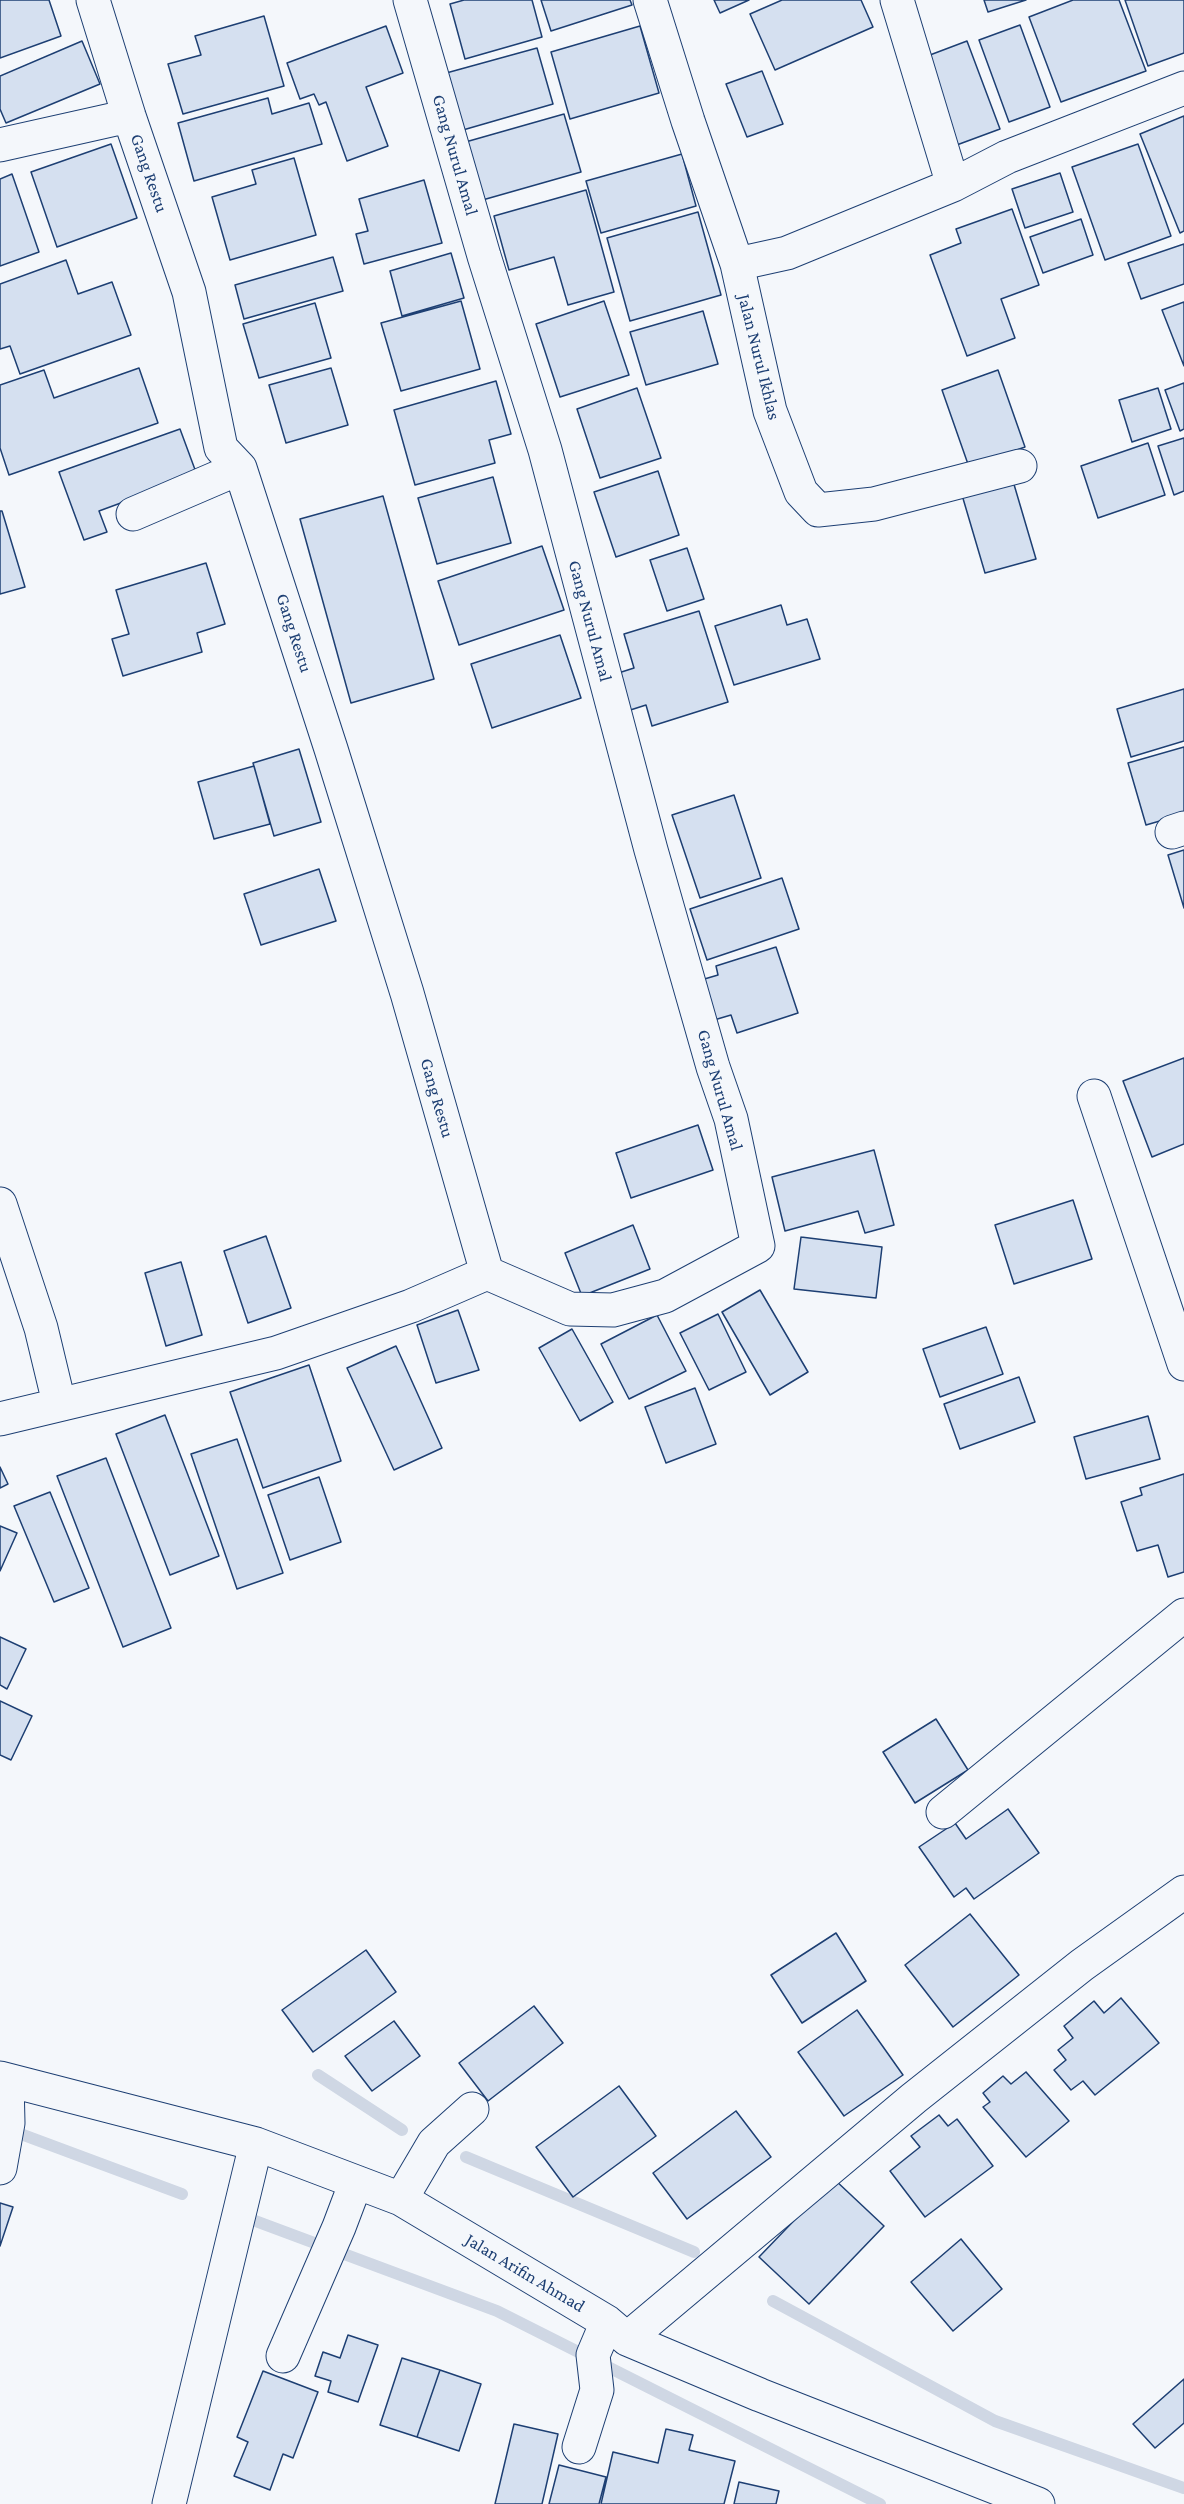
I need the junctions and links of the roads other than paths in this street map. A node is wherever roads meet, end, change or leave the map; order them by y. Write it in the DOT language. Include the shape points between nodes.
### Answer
graph roads {
  1 [pos="93,0"];
  2 [pos="410,0"];
  3 [pos="650,0"];
  4 [pos="897,0"];
  5 [pos="1184,88"];
  6 [pos="129,116"];
  7 [pos="0,145"];
  8 [pos="953,185"];
  9 [pos="736,264"];
  10 [pos="1020,466"];
  11 [pos="240,468"];
  12 [pos="133,514"];
  13 [pos="1094,1096"];
  14 [pos="0,1204"];
  15 [pos="487,1273"];
  16 [pos="1184,1364"];
  17 [pos="59,1403"];
  18 [pos="0,1419"];
  19 [pos="1184,1615"];
  20 [pos="943,1812"];
  21 [pos="1184,1892"];
  22 [pos="4,2080"];
  23 [pos="472,2109"];
  24 [pos="256,2144"];
  25 [pos="4,2148"];
  26 [pos="356,2182"];
  27 [pos="401,2199"];
  28 [pos="617,2330"];
  29 [pos="283,2355"];
  30 [pos="579,2447"];
  31 [pos="169,2504"];
  32 [pos="1038,2504"];
  1 -- 6 [label="street, Gang Restu"];
  2 -- 15 [label="street, Gang Nurul Amal" via="545,450 651,850 731,1119 758,1246 665,1296 613,1311 570,1309"];
  3 -- 9 [label="street, Jalan Nurul Ikhlas"];
  4 -- 8 [label="street"];
  5 -- 8 [label="street" via="1007,157"];
  6 -- 7 [label="street"];
  6 -- 11 [label="street, Gang Restu" via="189,292 221,448"];
  8 -- 9 [label="street" via="787,253"];
  9 -- 10 [label="street, Jalan Nurul Ikhlas" via="770,411 801,492 818,510 874,504"];
  11 -- 12 [label="street"];
  11 -- 15 [label="street, Gang Restu" via="400,970"];
  13 -- 16 [label="street"];
  14 -- 17 [label="street" via="41,1328"];
  15 -- 17 [label="street" via="411,1306 276,1353"];
  17 -- 18 [label="street"];
  19 -- 20 [label="street"];
  21 -- 28 [label="street" via="1082,1965"];
  22 -- 24 [label="street, Jalan Arifin Ahmad"];
  22 -- 25 [label="street"];
  23 -- 27 [label="street" via="434,2143"];
  24 -- 26 [label="street, Jalan Arifin Ahmad"];
  24 -- 31 [label="street"];
  26 -- 27 [label="street, Jalan Arifin Ahmad"];
  26 -- 29 [label="street"];
  27 -- 28 [label="street, Jalan Arifin Ahmad"];
  28 -- 30 [label="street" via="593,2355 597,2390"];
  28 -- 32 [label="street, Jalan Arifin Ahmad" via="760,2395"];
}
